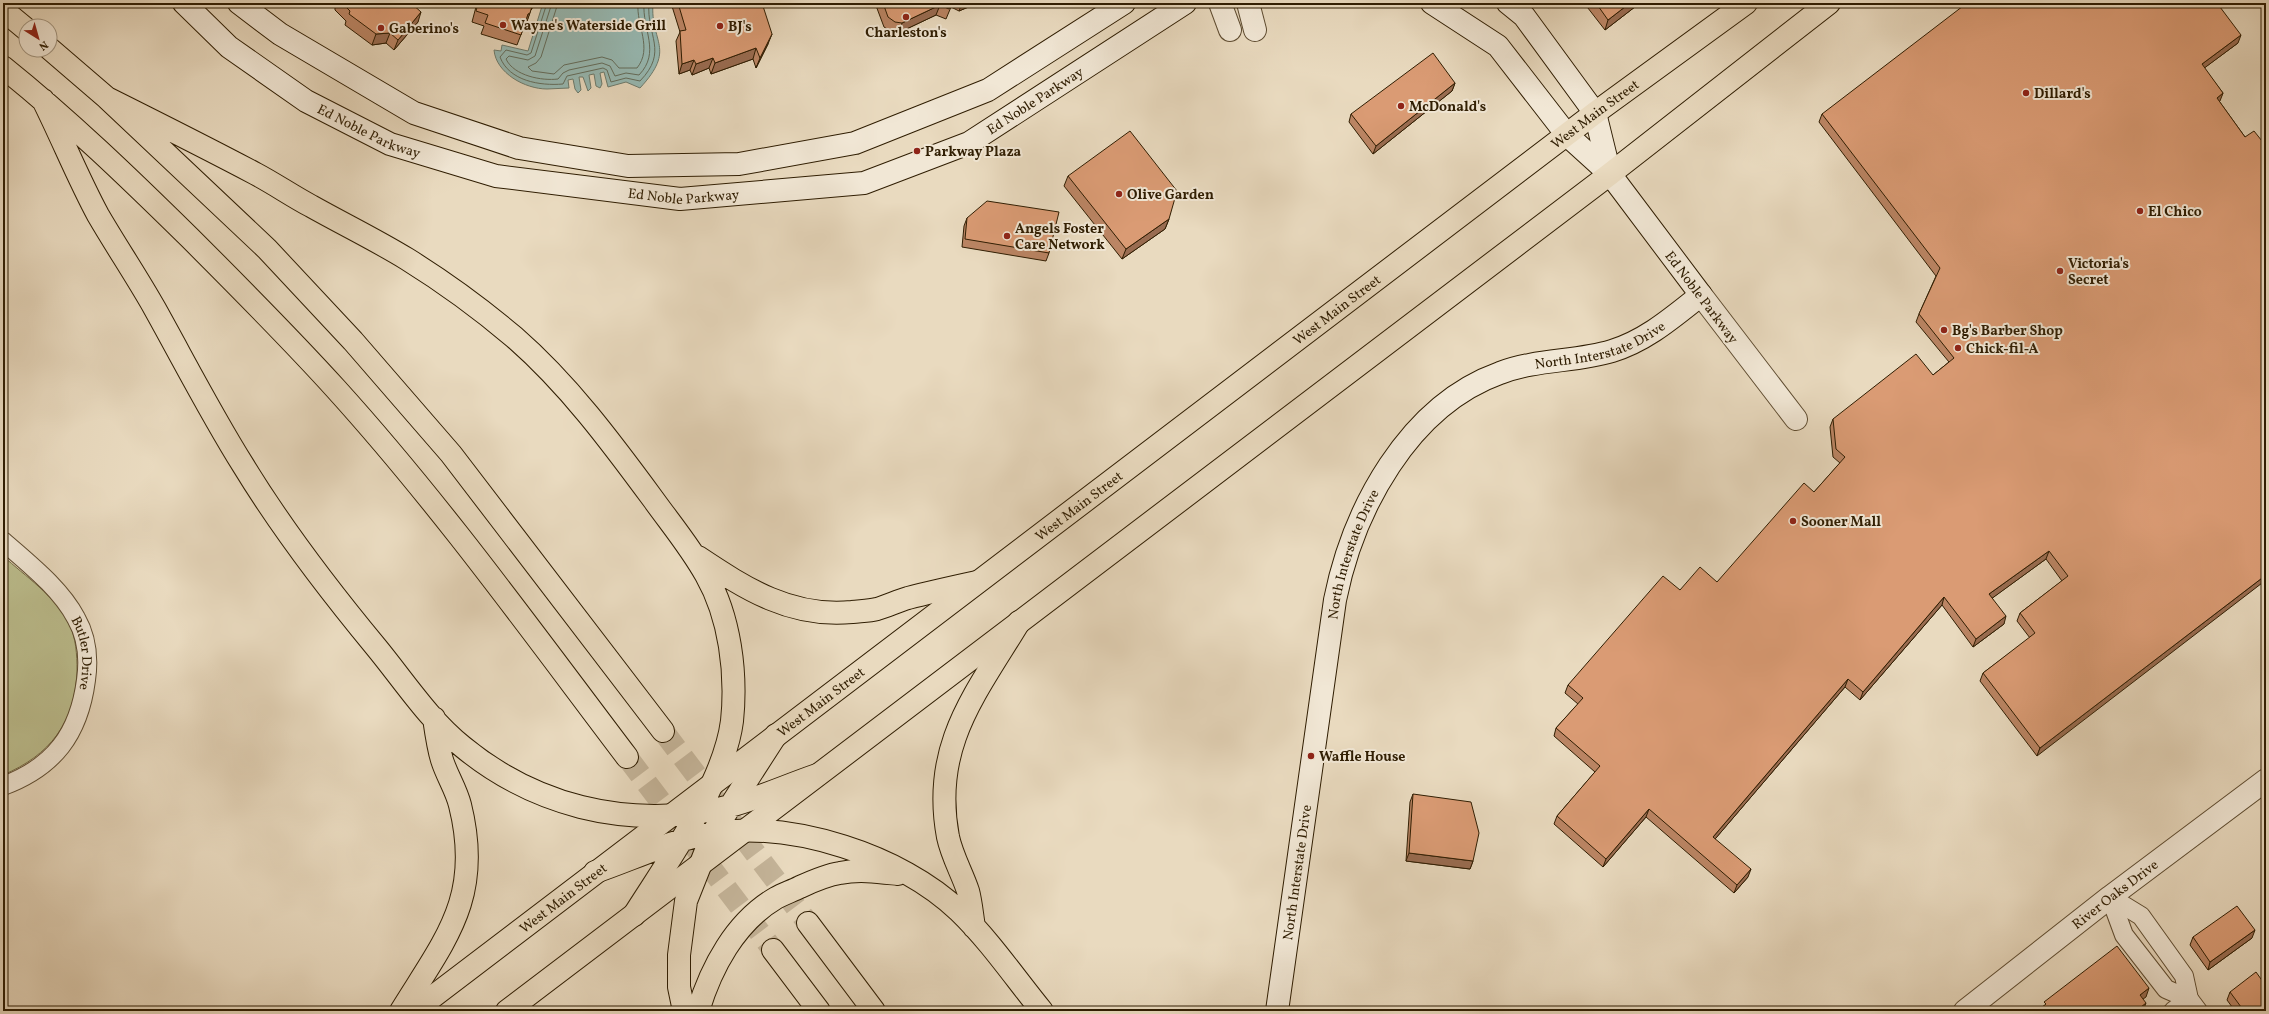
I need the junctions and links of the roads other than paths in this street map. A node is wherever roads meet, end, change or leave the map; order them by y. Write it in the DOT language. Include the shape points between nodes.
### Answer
graph roads {
  1 [pos="184,3"];
  2 [pos="239,3"];
  3 [pos="1108,3"];
  4 [pos="1124,3"];
  5 [pos="1185,3"];
  6 [pos="1220,3"];
  7 [pos="1248,3"];
  8 [pos="1432,3"];
  9 [pos="1508,3"];
  10 [pos="1746,3"];
  11 [pos="1829,3"];
  12 [pos="3,10"];
  13 [pos="18,22"];
  14 [pos="1083,30"];
  15 [pos="1230,30"];
  16 [pos="1255,30"];
  17 [pos="58,56"];
  18 [pos="3,67"];
  19 [pos="107,98"];
  20 [pos="43,100"];
  21 [pos="1595,113"];
  22 [pos="1567,135"];
  23 [pos="1610,174"];
  24 [pos="1701,295"];
  25 [pos="1796,419"];
  26 [pos="3,541"];
  27 [pos="692,553"];
  28 [pos="977,582"];
  29 [pos="1019,622"];
  30 [pos="434,718"];
  31 [pos="663,731"];
  32 [pos="776,735"];
  33 [pos="627,757"];
  34 [pos="817,775"];
  35 [pos="2266,780"];
  36 [pos="710,785"];
  37 [pos="3,786"];
  38 [pos="731,805"];
  39 [pos="698,813"];
  40 [pos="672,814"];
  41 [pos="742,832"];
  42 [pos="713,833"];
  43 [pos="680,842"];
  44 [pos="700,865"];
  45 [pos="595,872"];
  46 [pos="911,876"];
  47 [pos="2110,897"];
  48 [pos="634,915"];
  49 [pos="808,923"];
  50 [pos="974,927"];
  51 [pos="773,950"];
  52 [pos="2193,1005"];
  53 [pos="401,1011"];
  54 [pos="414,1011"];
  55 [pos="507,1011"];
  56 [pos="684,1011"];
  57 [pos="698,1011"];
  58 [pos="819,1011"];
  59 [pos="874,1011"];
  60 [pos="1042,1011"];
  61 [pos="1277,1011"];
  62 [pos="1965,1011"];
  63 [pos="2173,1011"];
  1 -- 5 [label="main road, Ed Noble Parkway" via="229,47 306,101 390,144 496,176 680,199 864,183 970,143"];
  2 -- 14 [label="main road, Ed Noble Parkway" via="280,34 414,113 519,148 628,166 739,164 855,143 988,90"];
  3 -- 14 [label="main road"];
  4 -- 14 [label="main road, Ed Noble Parkway"];
  6 -- 15 [label="main road"];
  7 -- 16 [label="main road"];
  8 -- 22 [label="main road, Ed Noble Parkway" via="1498,46"];
  9 -- 21 [label="main road, Ed Noble Parkway" via="1524,16"];
  10 -- 21 [label="main road, West Main Street"];
  11 -- 23 [label="main road"];
  12 -- 13 [label="main road"];
  17 -- 19 [label="main road"];
  18 -- 20 [label="main road"];
  19 -- 27 [label="main road" via="258,175 407,259 469,301 515,338 572,394"];
  19 -- 31 [label="main road" via="267,249 353,341 451,454"];
  20 -- 30 [label="main road" via="98,214 150,300 243,466 285,530 336,598"];
  20 -- 33 [label="main road" via="157,205 337,390 498,587"];
  21 -- 22 [label="main road, West Main Street"];
  21 -- 23 [label="main road, Ed Noble Parkway"];
  22 -- 23 [label="main road, Ed Noble Parkway"];
  22 -- 28 [label="main road, West Main Street"];
  23 -- 24 [label="main road, Ed Noble Parkway"];
  23 -- 29 [label="main road"];
  24 -- 25 [label="main road, Ed Noble Parkway"];
  24 -- 61 [label="main road, North Interstate Drive" via="1666,323 1636,342 1612,351 1501,372 1481,381 1461,393 1419,429 1380,480 1351,537 1341,567"];
  26 -- 37 [label="street, Butler Drive" via="56,590 70,608 84,637 88,654 83,703 76,724 64,745 34,771"];
  27 -- 28 [label="main road" via="738,584 762,596 786,605 840,613 876,609 907,598"];
  27 -- 36 [label="main road" via="707,577 717,601 731,653 732,722 723,757"];
  28 -- 32 [label="main road, West Main Street"];
  29 -- 34 [label="main road"];
  29 -- 50 [label="main road" via="963,715 953,739 948,761 944,818 955,861 968,891"];
  30 -- 40 [label="main road" via="461,746 487,766 515,782 548,796 580,807 611,813 641,816"];
  30 -- 53 [label="main road" via="442,760 452,781 464,822 466,871 461,904 450,932"];
  32 -- 36 [label="main road, West Main Street"];
  32 -- 38 [label="main road"];
  34 -- 38 [label="main road"];
  34 -- 41 [label="main road"];
  35 -- 47 [label="main road, River Oaks Drive"];
  36 -- 39 [label="main road"];
  36 -- 40 [label="main road, West Main Street"];
  38 -- 39 [label="main road"];
  38 -- 42 [label="main road"];
  39 -- 40 [label="main road"];
  39 -- 43 [label="main road"];
  40 -- 45 [label="main road, West Main Street"];
  41 -- 42 [label="main road"];
  41 -- 44 [label="main road"];
  41 -- 46 [label="main road" via="768,832 829,843 877,859"];
  42 -- 43 [label="main road"];
  42 -- 44 [label="main road"];
  43 -- 45 [label="main road"];
  43 -- 48 [label="main road"];
  44 -- 48 [label="main road"];
  44 -- 56 [label="main road" via="686,901 681,926 678,955 679,987"];
  45 -- 54 [label="main road, West Main Street"];
  46 -- 50 [label="main road" via="940,894"];
  46 -- 57 [label="main road" via="874,872 841,873 817,880 776,898 757,912 724,948"];
  47 -- 52 [label="street" via="2124,935 2166,989"];
  47 -- 52 [label="street" via="2141,916 2184,976"];
  47 -- 62 [label="main road, River Oaks Drive"];
  48 -- 55 [label="main road"];
  49 -- 59 [label="main road"];
  50 -- 60 [label="main road"];
  51 -- 58 [label="main road"];
  52 -- 63 [label="street"];
}
